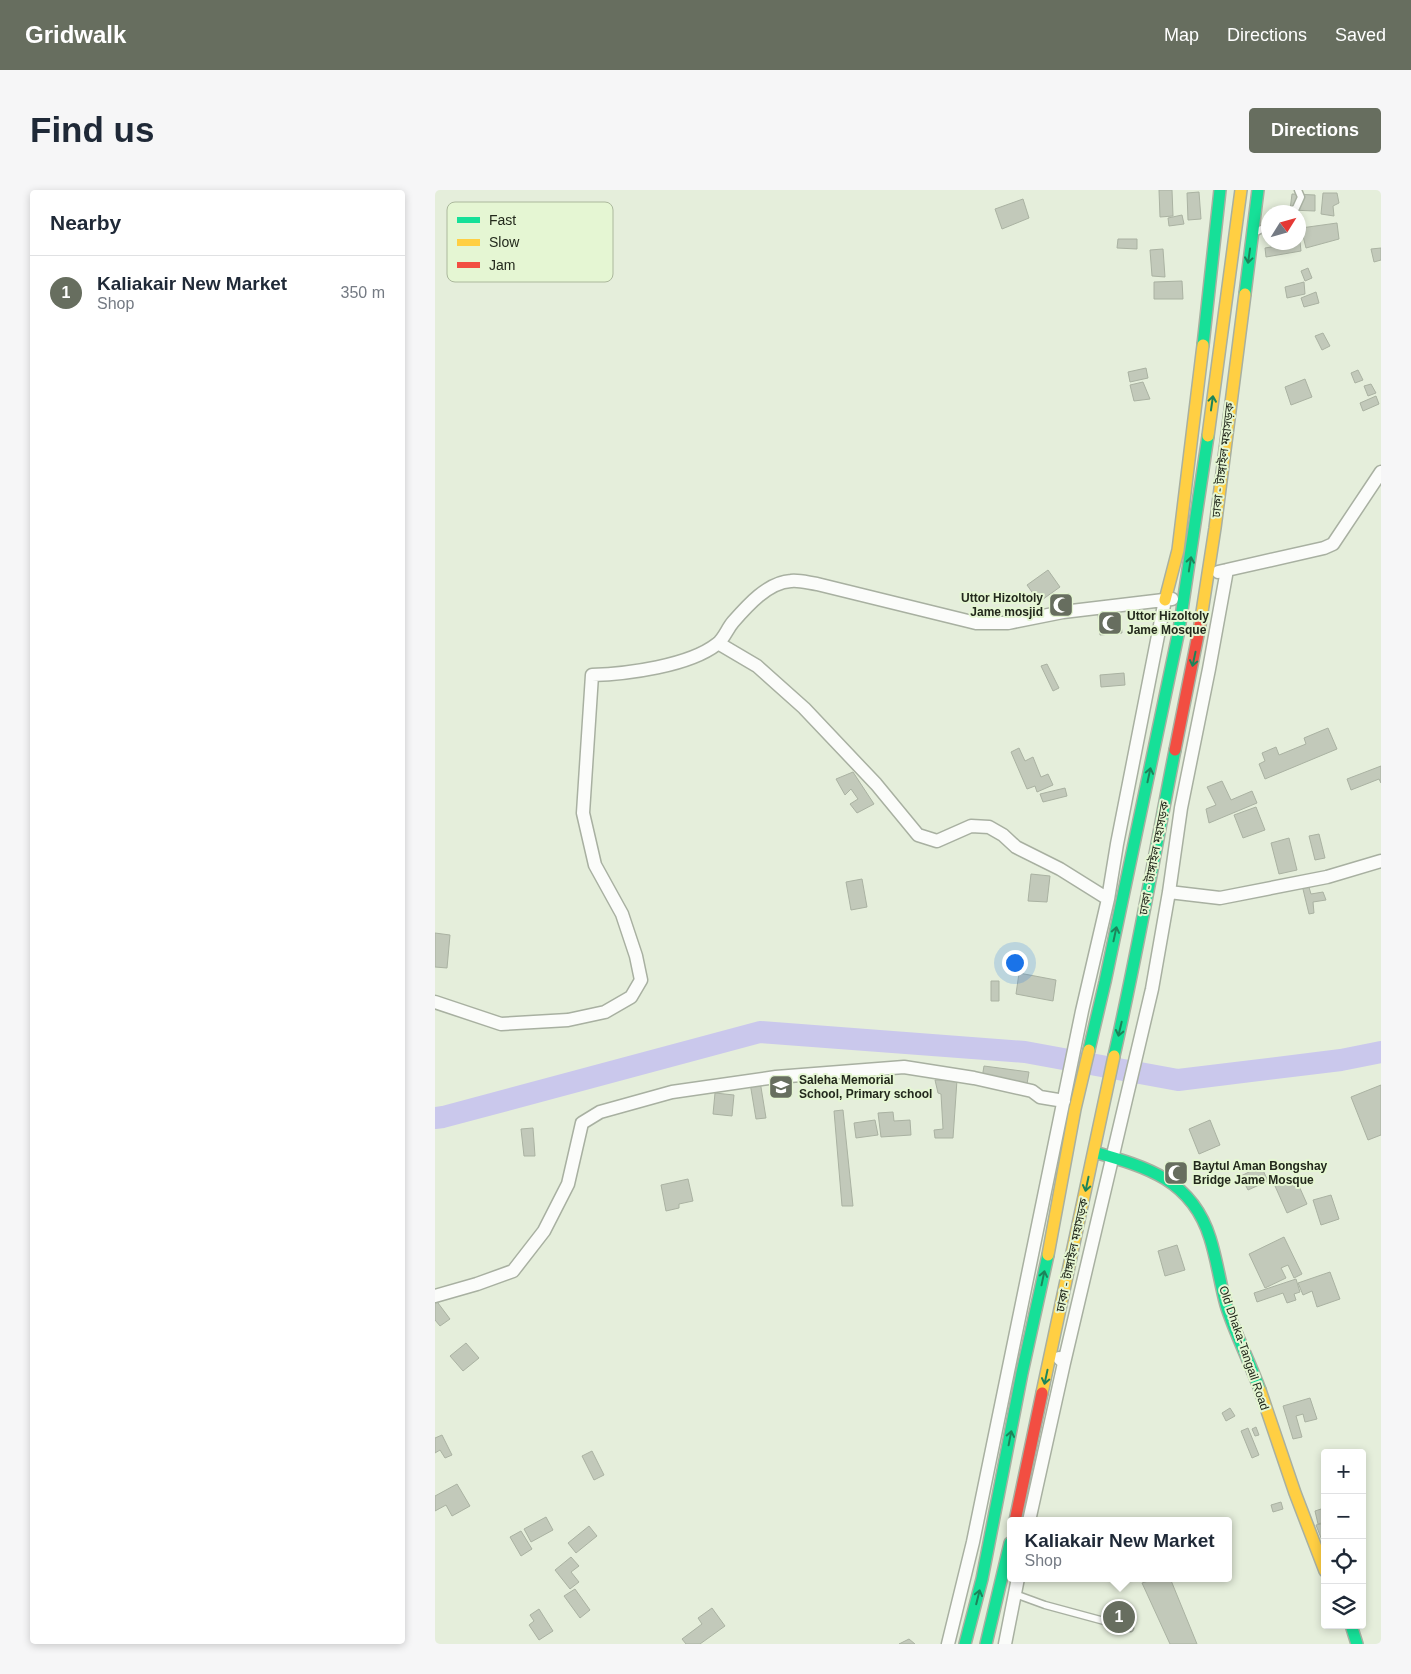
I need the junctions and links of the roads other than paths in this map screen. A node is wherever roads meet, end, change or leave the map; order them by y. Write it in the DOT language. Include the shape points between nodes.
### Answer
graph roads {
  1 [pos="1220,190"];
  2 [pos="1241,190"];
  3 [pos="1258,190"];
  4 [pos="1298,190"];
  5 [pos="1298,205"];
  6 [pos="1261,230"];
  7 [pos="1252,234"];
  8 [pos="1381,472"];
  9 [pos="1227,570"];
  10 [pos="1209,574"];
  11 [pos="1184,598"];
  12 [pos="1165,600"];
  13 [pos="718,643"];
  14 [pos="1381,860"];
  15 [pos="1169,892"];
  16 [pos="1108,899"];
  17 [pos="435,1002"];
  18 [pos="1064,1101"];
  19 [pos="1094,1152"];
  20 [pos="1113,1157"];
  21 [pos="435,1296"];
  22 [pos="1051,1352"];
  23 [pos="1064,1363"];
  24 [pos="1016,1517"];
  25 [pos="1030,1517"];
  26 [pos="1007,1556"];
  27 [pos="1321,1561"];
  28 [pos="1017,1582"];
  29 [pos="1015,1594"];
  30 [pos="1130,1628"];
  31 [pos="1352,1629"];
  32 [pos="948,1644"];
  33 [pos="965,1644"];
  34 [pos="986,1644"];
  35 [pos="1005,1644"];
  36 [pos="1357,1644"];
  1 -- 12 [label="main road" via="1179,541"];
  11 -- 2 [label="main road, ঢাকা - টাঙ্গাইল মহাসড়ক, one-way"];
  3 -- 7 [label="main road, ঢাকা - টাঙ্গাইল মহাসড়ক"];
  4 -- 5 [label="lane" via="1301,197"];
  6 -- 7 [label="lane"];
  7 -- 10 [label="main road, ঢাকা - টাঙ্গাইল মহাসড়ক, one-way"];
  8 -- 9 [label="street" via="1333,544"];
  9 -- 10 [label="street"];
  9 -- 15 [label="street" via="1181,808"];
  10 -- 19 [label="main road, ঢাকা - টাঙ্গাইল মহাসড়ক, one-way" via="1131,982"];
  11 -- 12 [label="street"];
  33 -- 11 [label="main road, ঢাকা - টাঙ্গাইল মহাসড়ক, one-way" via="982,1578 1075,1109 1105,982"];
  12 -- 13 [label="street" via="1063,612 1008,623 976,623 817,584 791,581 774,585 754,601"];
  12 -- 16 [label="street"];
  13 -- 16 [label="street" via="757,666 804,708 919,835 937,841 971,826 989,827 1016,847 1061,869"];
  13 -- 17 [label="street" via="698,655 667,665 592,675 583,813 595,865 622,914 636,956 641,980 631,997 605,1012 568,1020 501,1024"];
  14 -- 15 [label="street" via="1327,877 1220,898"];
  15 -- 20 [label="street" via="1152,989"];
  16 -- 18 [label="street"];
  18 -- 21 [label="street" via="974,1078 904,1067 776,1076 672,1092 600,1112 583,1123 568,1184 544,1230 513,1271"];
  18 -- 32 [label="street" via="973,1542"];
  19 -- 20 [label="main road, Old Dhaka-Tangail Road"];
  19 -- 22 [label="main road, ঢাকা - টাঙ্গাইল মহাসড়ক, one-way"];
  20 -- 23 [label="street"];
  20 -- 27 [label="main road, Old Dhaka-Tangail Road" via="1159,1174 1183,1193 1206,1225 1228,1309"];
  22 -- 23 [label="street"];
  22 -- 24 [label="main road, ঢাকা - টাঙ্গাইল মহাসড়ক, one-way"];
  23 -- 25 [label="street"];
  26 -- 34 [label="main road"];
  28 -- 29 [label="street"];
  29 -- 30 [label="lane"];
  29 -- 35 [label="street"];
  31 -- 36 [label="main road"];
}
